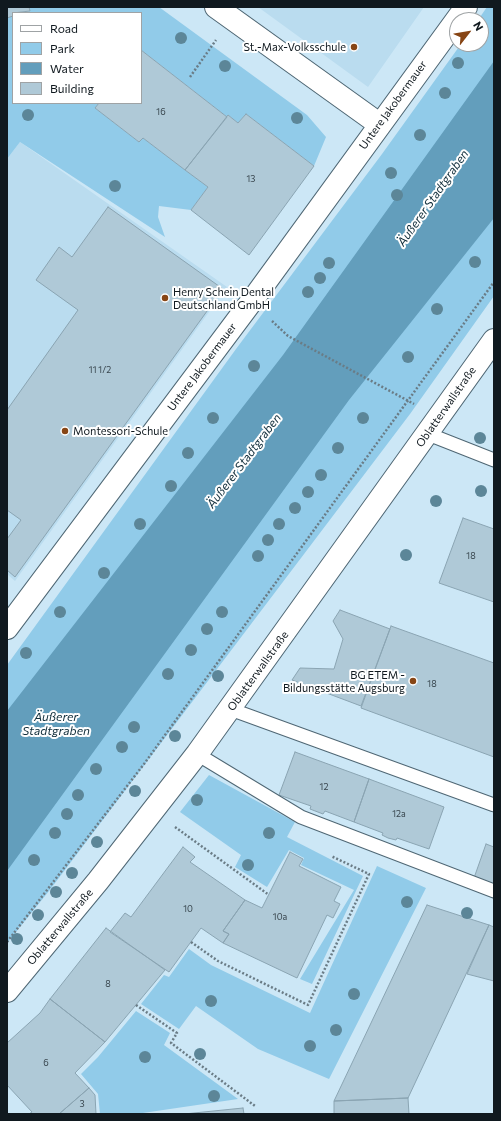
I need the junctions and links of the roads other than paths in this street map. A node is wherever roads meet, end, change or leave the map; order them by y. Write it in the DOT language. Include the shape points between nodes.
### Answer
graph roads {
  1 [pos="466,7"];
  2 [pos="224,13"];
  3 [pos="379,124"];
  4 [pos="494,340"];
  5 [pos="428,434"];
  6 [pos="494,460"];
  7 [pos="7,628"];
  8 [pos="230,709"];
  9 [pos="197,754"];
  10 [pos="494,805"];
  11 [pos="494,891"];
  12 [pos="7,991"];
  1 -- 3 [label="street, Untere Jakobermauer"];
  2 -- 3 [label="street"];
  3 -- 7 [label="street, Untere Jakobermauer" via="251,302"];
  4 -- 5 [label="street, Oblatterwallstraße"];
  5 -- 6 [label="lane"];
  5 -- 8 [label="street, Oblatterwallstraße"];
  8 -- 9 [label="street, Oblatterwallstraße"];
  8 -- 10 [label="lane"];
  9 -- 11 [label="lane" via="301,817"];
  9 -- 12 [label="street, Oblatterwallstraße" via="98,881"];
}
